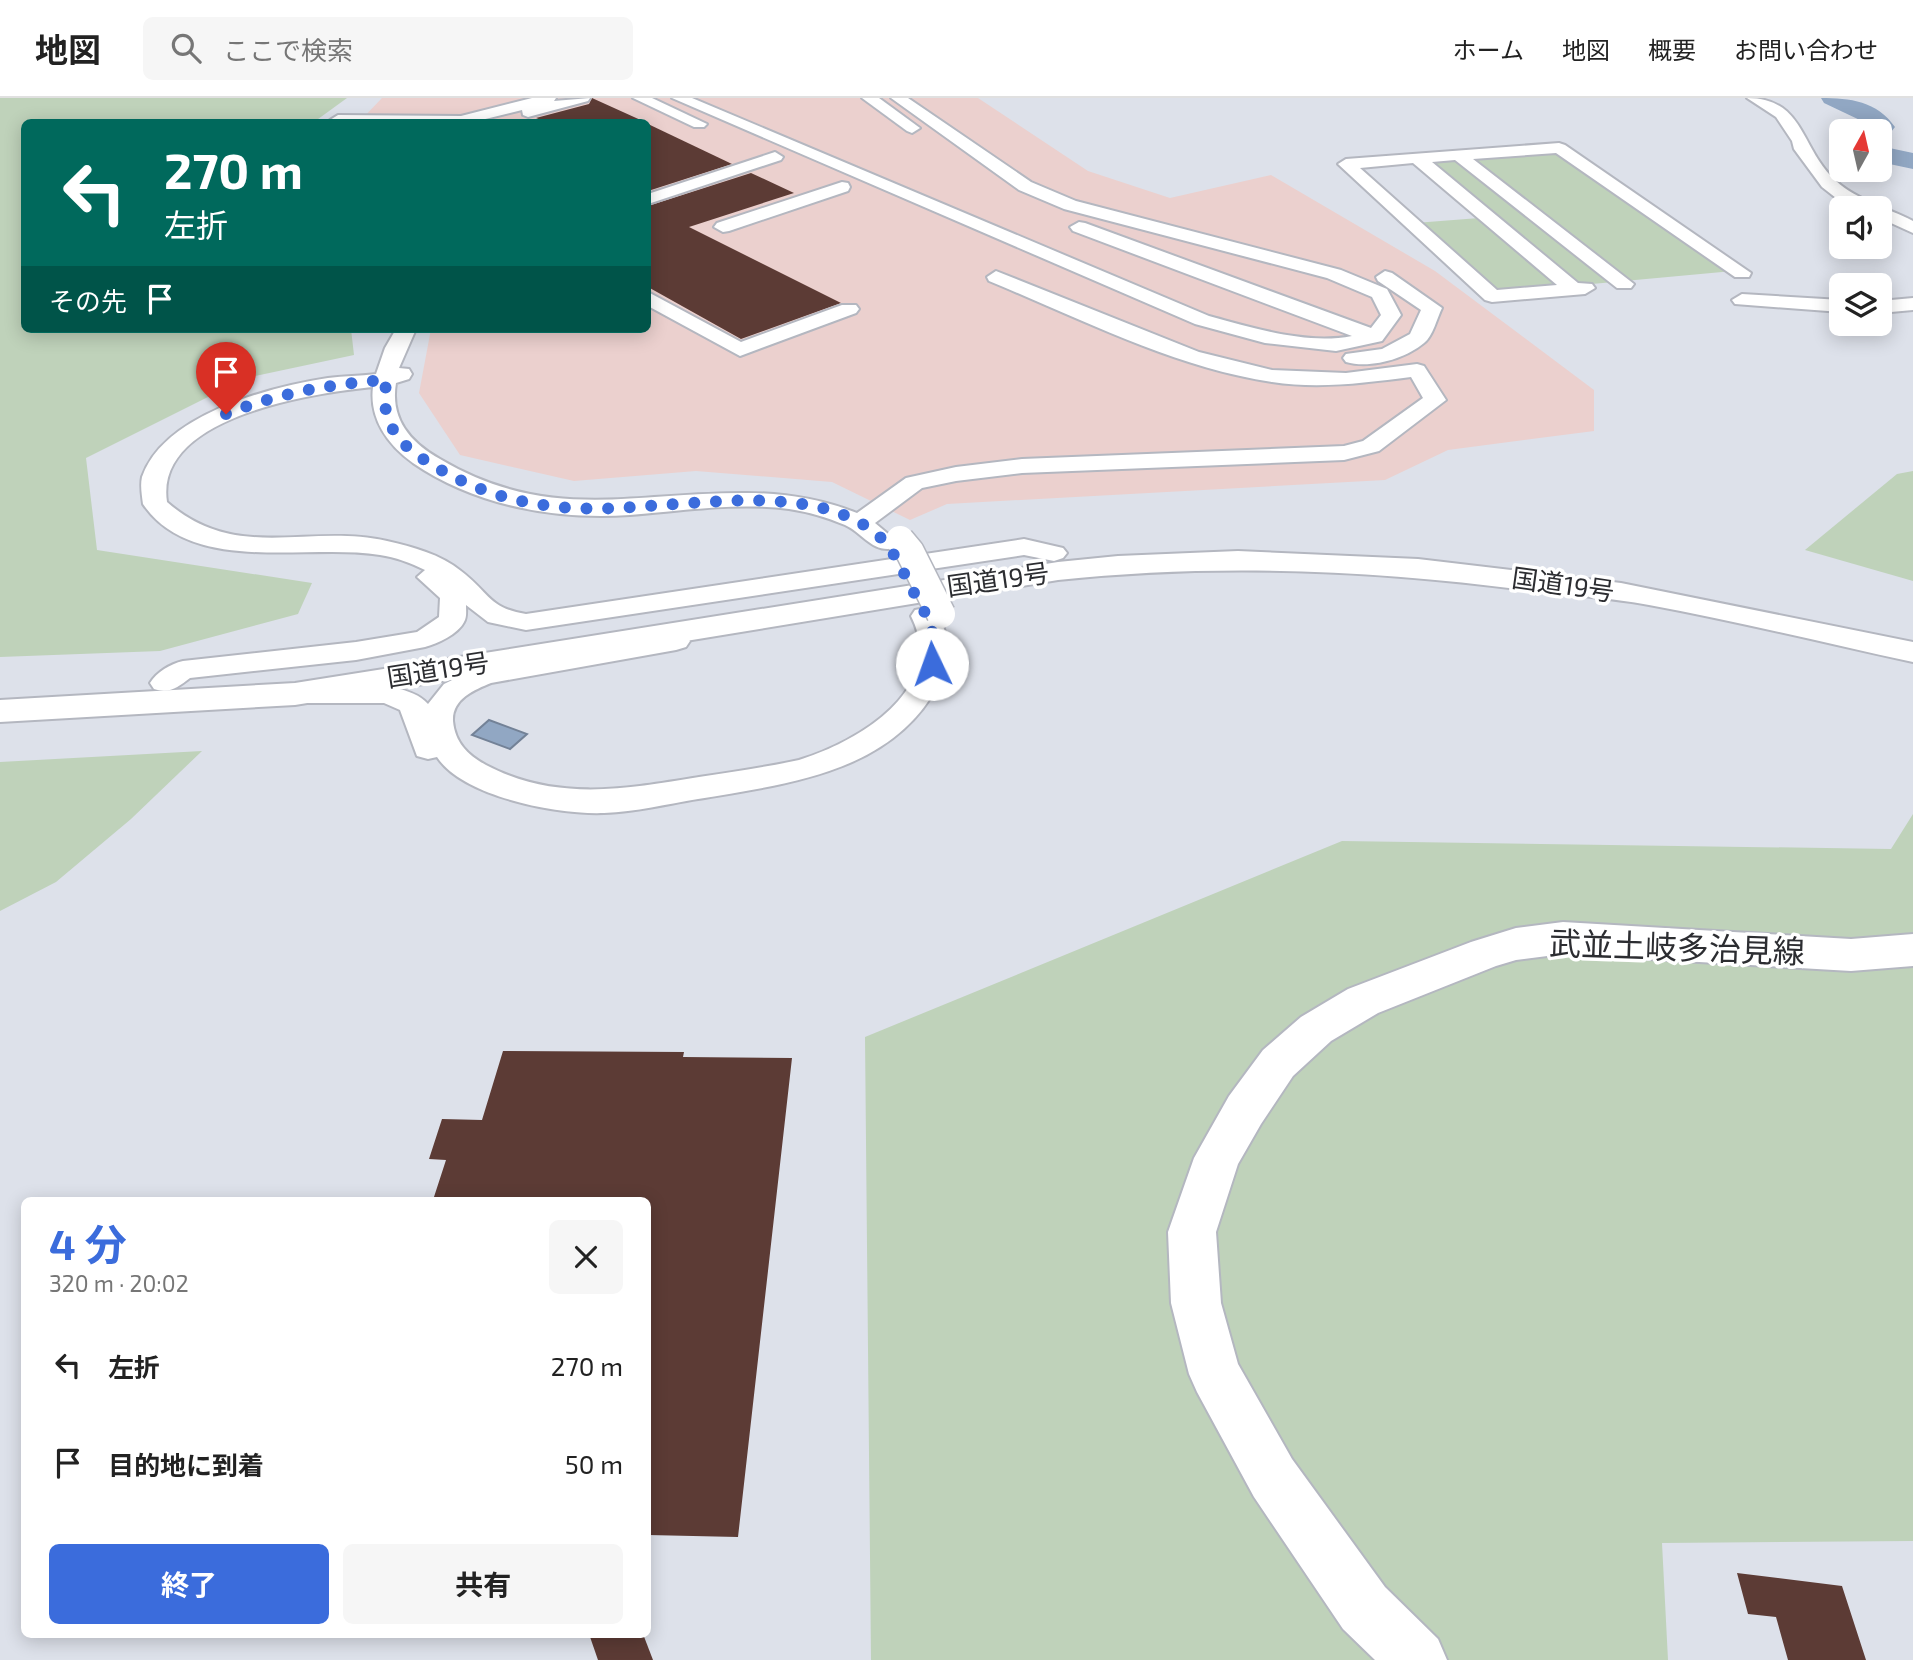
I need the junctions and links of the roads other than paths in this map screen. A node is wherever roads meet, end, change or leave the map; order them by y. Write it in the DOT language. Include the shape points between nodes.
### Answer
graph roads {
  1 [pos="549,98"];
  2 [pos="583,98"];
  3 [pos="640,98"];
  4 [pos="679,98"];
  5 [pos="711,98"];
  6 [pos="869,98"];
  7 [pos="898,98"];
  8 [pos="1754,98"];
  9 [pos="354,105"];
  10 [pos="338,119"];
  11 [pos="469,119"];
  12 [pos="504,119"];
  13 [pos="947,152"];
  14 [pos="1458,155"];
  15 [pos="775,157"];
  16 [pos="1417,158"];
  17 [pos="1846,196"];
  18 [pos="651,198"];
  19 [pos="961,199"];
  20 [pos="1892,217"];
  21 [pos="723,227"];
  22 [pos="1913,228"];
  23 [pos="962,238"];
  24 [pos="1015,265"];
  25 [pos="1742,273"];
  26 [pos="996,277"];
  27 [pos="1385,277"];
  28 [pos="1624,284"];
  29 [pos="651,300"];
  30 [pos="1742,300"];
  31 [pos="1913,304"];
  32 [pos="1166,305"];
  33 [pos="1829,305"];
  34 [pos="1892,306"];
  35 [pos="849,309"];
  36 [pos="406,333"];
  37 [pos="1265,337"];
  38 [pos="1375,337"];
  39 [pos="392,374"];
  40 [pos="863,520"];
  41 [pos="1054,553"];
  42 [pos="783,614"];
  43 [pos="933,615"];
  44 [pos="1913,634"];
  45 [pos="1913,652"];
  46 [pos="164,683"];
  47 [pos="0,690"];
  48 [pos="295,694"];
  49 [pos="0,711"];
  50 [pos="1913,950"];
  51 [pos="1417,1660"];
  1 -- 11 [label="street"];
  2 -- 12 [label="street"];
  3 -- 15 [label="street"];
  4 -- 32 [label="street"];
  5 -- 19 [label="street"];
  6 -- 13 [label="street"];
  7 -- 38 [label="street" via="1025,186 1059,201 1334,274 1380,293 1391,315"];
  8 -- 17 [label="street" via="1782,114 1828,183"];
  9 -- 10 [label="street"];
  14 -- 16 [label="street"];
  14 -- 25 [label="street" via="1559,148"];
  14 -- 28 [label="street"];
  15 -- 18 [label="street"];
  15 -- 21 [label="street" via="848,190"];
  16 -- 16 [label="street" via="1346,164 1492,296 1580,288"];
  20 -- 22 [label="street"];
  23 -- 37 [label="street" via="987,243 1184,320"];
  24 -- 27 [label="street" via="1162,330 1274,358 1387,355 1418,338 1432,308"];
  26 -- 40 [label="street" via="1192,357 1272,376 1346,379 1418,370 1435,400 1371,446 1344,453 1022,466 956,474 914,483"];
  29 -- 35 [label="street" via="740,351"];
  30 -- 33 [label="street"];
  31 -- 34 [label="street"];
  32 -- 37 [label="street"];
  32 -- 38 [label="street" via="1023,215"];
  36 -- 39 [label="street" via="409,338"];
  37 -- 38 [label="street" via="1336,345"];
  39 -- 40 [label="street" via="383,398 392,431 412,452 455,480 501,497 593,509 793,503"];
  39 -- 41 [label="street" via="288,392 226,414 179,444 160,466 154,477 155,505 180,527 220,540 365,546 418,557 453,577 484,612 526,622 1024,547"];
  39 -- 46 [label="street" via="286,386 241,401 194,423 166,444 147,466 138,492 151,521 168,533 210,547 347,553 407,564 453,596 452,620 425,639 183,670"];
  40 -- 43 [label="street" via="893,541"];
  41 -- 44 [label="main road, 国道19号" via="1196,542 1417,550 1557,567"];
  41 -- 46 [label="main road, 国道19号" via="352,663"];
  42 -- 43 [label="street" via="714,634 485,676 447,695 437,729 461,763 501,786 573,801 614,802 783,774 833,759 896,721 920,693 932,664"];
  42 -- 45 [label="main road, 国道19号" via="1113,564 1272,559 1442,569 1647,596"];
  42 -- 48 [label="main road, 国道19号"];
  43 -- 48 [label="street" via="948,644 942,679 922,713 881,748 783,785 623,813 541,811 478,791 432,756 416,708 387,694"];
  46 -- 47 [label="main road, 国道19号"];
  48 -- 49 [label="main road, 国道19号"];
  50 -- 51 [label="main road, 武並土岐多治見線" via="1851,954 1563,939 1516,944 1363,1001 1316,1029 1278,1063 1245,1110 1217,1158 1192,1232 1196,1303 1215,1374 1273,1478 1364,1608"];
}
